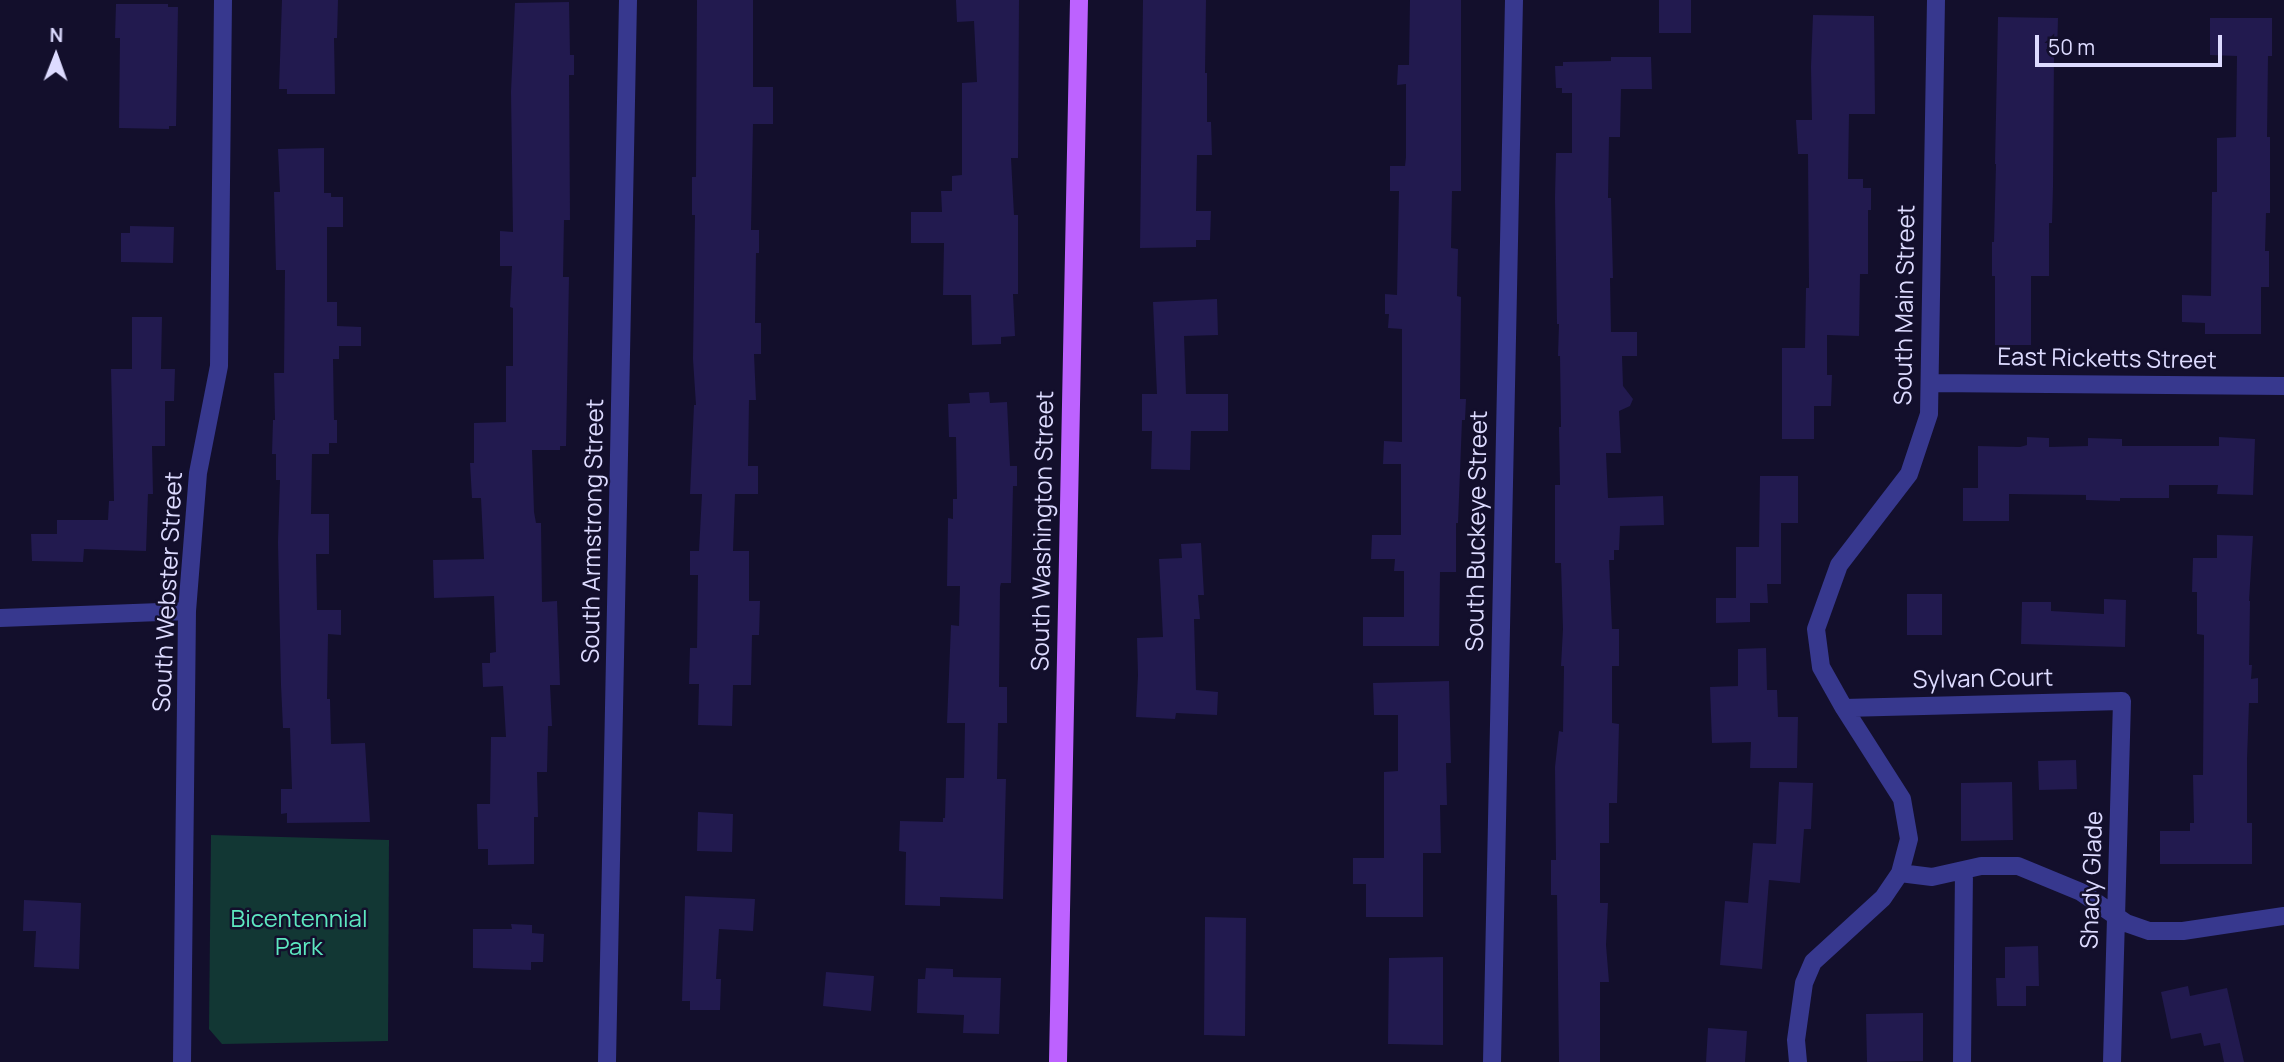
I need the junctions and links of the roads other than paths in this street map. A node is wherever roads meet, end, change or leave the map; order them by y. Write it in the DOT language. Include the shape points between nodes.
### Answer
graph roads {
  1 [pos="223,0"];
  2 [pos="628,0"];
  3 [pos="1079,0"];
  4 [pos="1514,0"];
  5 [pos="1936,0"];
  6 [pos="1930,383"];
  7 [pos="2284,386"];
  8 [pos="187,611"];
  9 [pos="0,618"];
  10 [pos="2122,701"];
  11 [pos="1844,708"];
  12 [pos="1964,871"];
  13 [pos="1900,873"];
  14 [pos="2115,915"];
  15 [pos="2284,916"];
  16 [pos="182,1062"];
  17 [pos="607,1062"];
  18 [pos="1058,1062"];
  19 [pos="1492,1062"];
  20 [pos="1798,1062"];
  21 [pos="1962,1062"];
  22 [pos="2112,1062"];
  1 -- 8 [label="street, South Webster Street" via="219,366 198,473"];
  2 -- 17 [label="street, South Armstrong Street"];
  3 -- 18 [label="main road, South Washington Street"];
  4 -- 19 [label="street, South Buckeye Street"];
  5 -- 6 [label="street, South Main Street"];
  6 -- 7 [label="street, East Ricketts Street"];
  6 -- 11 [label="street, South Main Street" via="1929,414 1909,474 1839,565 1816,629 1821,667"];
  8 -- 9 [label="street"];
  8 -- 16 [label="street, South Webster Street"];
  10 -- 11 [label="street, Sylvan Court"];
  10 -- 14 [label="street, Shady Glade"];
  11 -- 13 [label="street, South Main Street" via="1902,799 1909,839"];
  12 -- 13 [label="street" via="1932,877"];
  12 -- 14 [label="street" via="2018,866 2081,892"];
  12 -- 21 [label="street"];
  13 -- 20 [label="street, South Main Street" via="1883,898 1813,962 1804,983 1796,1040"];
  14 -- 15 [label="street" via="2149,931 2183,931"];
  14 -- 22 [label="street, Shady Glade"];
}
